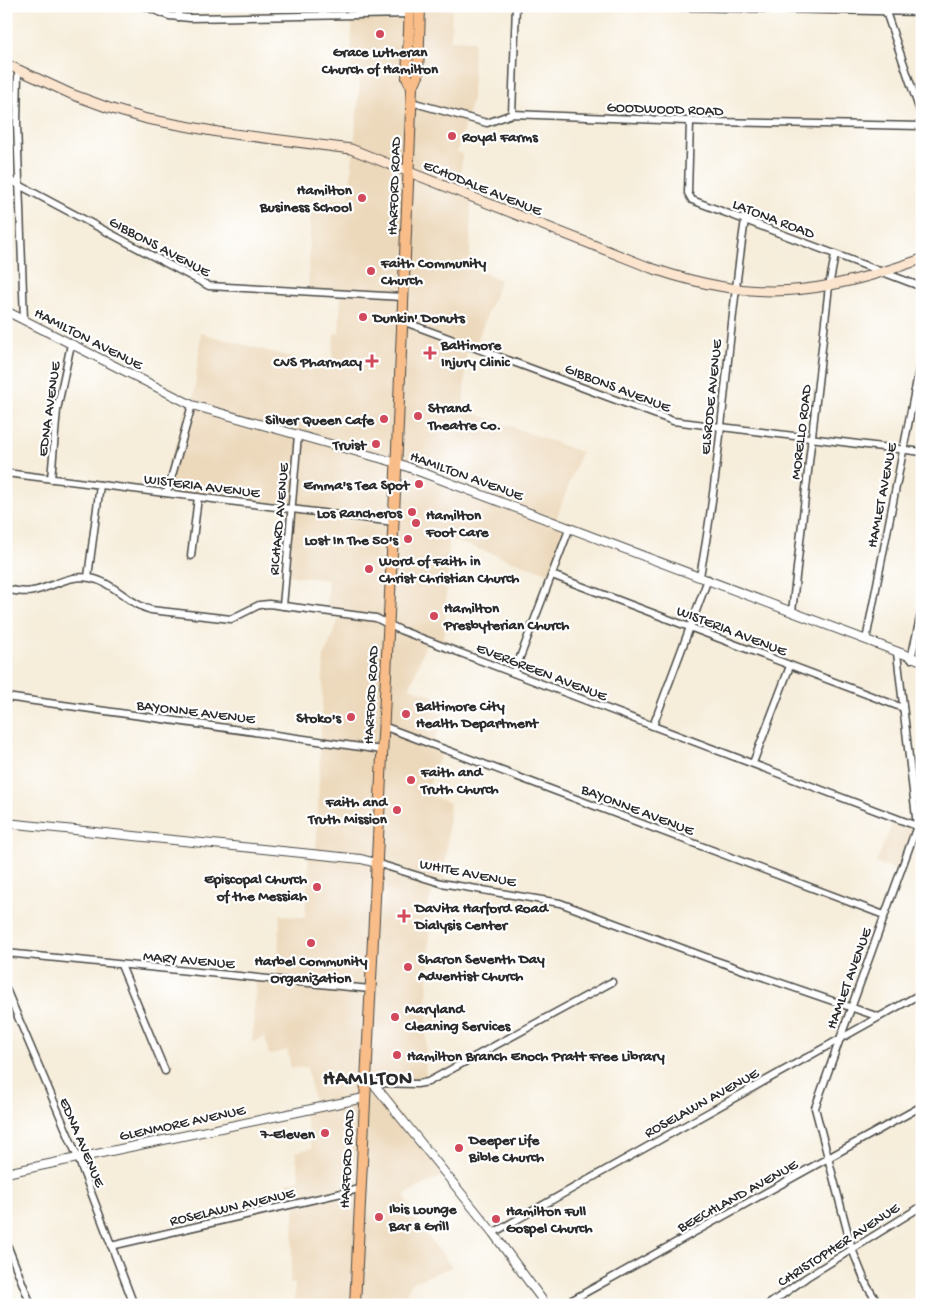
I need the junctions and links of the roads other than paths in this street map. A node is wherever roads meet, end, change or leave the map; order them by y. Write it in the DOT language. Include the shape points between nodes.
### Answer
graph roads {
  1 [pos="145,6"];
  2 [pos="179,6"];
  3 [pos="293,6"];
  4 [pos="516,6"];
  5 [pos="633,6"];
  6 [pos="415,10"];
  7 [pos="921,10"];
  8 [pos="886,12"];
  9 [pos="293,15"];
  10 [pos="178,17"];
  11 [pos="6,64"];
  12 [pos="18,70"];
  13 [pos="412,102"];
  14 [pos="512,114"];
  15 [pos="922,117"];
  16 [pos="690,122"];
  17 [pos="922,126"];
  18 [pos="408,172"];
  19 [pos="6,178"];
  20 [pos="19,185"];
  21 [pos="745,220"];
  22 [pos="835,255"];
  23 [pos="922,259"];
  24 [pos="883,272"];
  25 [pos="829,286"];
  26 [pos="922,287"];
  27 [pos="734,289"];
  28 [pos="403,297"];
  29 [pos="6,311"];
  30 [pos="24,320"];
  31 [pos="402,321"];
  32 [pos="71,344"];
  33 [pos="922,354"];
  34 [pos="192,405"];
  35 [pos="720,427"];
  36 [pos="298,436"];
  37 [pos="812,437"];
  38 [pos="903,449"];
  39 [pos="922,452"];
  40 [pos="397,463"];
  41 [pos="6,473"];
  42 [pos="51,479"];
  43 [pos="100,485"];
  44 [pos="167,493"];
  45 [pos="198,497"];
  46 [pos="291,508"];
  47 [pos="394,522"];
  48 [pos="570,527"];
  49 [pos="191,556"];
  50 [pos="552,575"];
  51 [pos="700,576"];
  52 [pos="88,578"];
  53 [pos="708,580"];
  54 [pos="6,589"];
  55 [pos="283,606"];
  56 [pos="922,609"];
  57 [pos="792,612"];
  58 [pos="388,624"];
  59 [pos="690,627"];
  60 [pos="866,640"];
  61 [pos="897,654"];
  62 [pos="911,659"];
  63 [pos="922,662"];
  64 [pos="790,666"];
  65 [pos="514,674"];
  66 [pos="6,697"];
  67 [pos="903,708"];
  68 [pos="383,726"];
  69 [pos="654,726"];
  70 [pos="382,750"];
  71 [pos="753,763"];
  72 [pos="6,823"];
  73 [pos="919,827"];
  74 [pos="376,863"];
  75 [pos="884,915"];
  76 [pos="6,953"];
  77 [pos="121,965"];
  78 [pos="612,982"];
  79 [pos="6,989"];
  80 [pos="370,989"];
  81 [pos="922,993"];
  82 [pos="850,1008"];
  83 [pos="879,1017"];
  84 [pos="838,1040"];
  85 [pos="165,1071"];
  86 [pos="369,1082"];
  87 [pos="364,1098"];
  88 [pos="922,1106"];
  89 [pos="78,1158"];
  90 [pos="829,1158"];
  91 [pos="6,1173"];
  92 [pos="359,1189"];
  93 [pos="922,1206"];
  94 [pos="493,1233"];
  95 [pos="6,1242"];
  96 [pos="111,1246"];
  97 [pos="852,1249"];
  98 [pos="31,1305"];
  99 [pos="134,1305"];
  100 [pos="354,1305"];
  101 [pos="546,1305"];
  102 [pos="563,1305"];
  103 [pos="768,1305"];
  104 [pos="879,1305"];
  1 -- 10 [label="street"];
  2 -- 10 [label="street"];
  3 -- 9 [label="street"];
  4 -- 14 [label="street"];
  5 -- 8 [label="street"];
  6 -- 9 [label="street"];
  6 -- 13 [label="main road, HARFORD ROAD" via="418,76 412,87"];
  7 -- 8 [label="street"];
  8 -- 15 [label="street"];
  9 -- 10 [label="street"];
  11 -- 12 [label="main road, ECHODALE AVENUE"];
  12 -- 18 [label="main road, ECHODALE AVENUE" via="71,94 129,114 203,130 347,148"];
  12 -- 20 [label="street"];
  13 -- 14 [label="street, GOODWOOD ROAD" via="487,123"];
  13 -- 18 [label="main road, HARFORD ROAD"];
  14 -- 16 [label="street, GOODWOOD ROAD"];
  16 -- 17 [label="street, GOODWOOD ROAD"];
  16 -- 21 [label="street, LATONA ROAD" via="689,197"];
  18 -- 27 [label="main road, ECHODALE AVENUE" via="651,268 698,283"];
  18 -- 28 [label="main road, HARFORD ROAD"];
  19 -- 20 [label="street, GIBBONS AVENUE"];
  20 -- 28 [label="street, GIBBONS AVENUE" via="210,286"];
  20 -- 30 [label="street"];
  21 -- 22 [label="street, LATONA ROAD"];
  21 -- 27 [label="street, ELSRODE AVENUE"];
  22 -- 24 [label="street, LATONA ROAD"];
  22 -- 25 [label="street, MORELLO ROAD"];
  23 -- 24 [label="main road, ECHODALE AVENUE"];
  24 -- 25 [label="main road, ECHODALE AVENUE"];
  24 -- 26 [label="street, LATONA ROAD"];
  25 -- 27 [label="main road, ECHODALE AVENUE" via="776,292"];
  25 -- 37 [label="street, MORELLO ROAD"];
  27 -- 35 [label="street, ELSRODE AVENUE"];
  28 -- 31 [label="main road, HARFORD ROAD"];
  29 -- 30 [label="street, HAMILTON AVENUE"];
  30 -- 32 [label="street, HAMILTON AVENUE"];
  31 -- 35 [label="street, GIBBONS AVENUE" via="666,419"];
  31 -- 40 [label="main road, HARFORD ROAD"];
  32 -- 34 [label="street, HAMILTON AVENUE"];
  32 -- 42 [label="street, EDNA AVENUE" via="57,410"];
  33 -- 38 [label="street, HAMLET AVENUE"];
  34 -- 36 [label="street, HAMILTON AVENUE"];
  34 -- 44 [label="street"];
  35 -- 37 [label="street, GIBBONS AVENUE"];
  35 -- 51 [label="street, ELSRODE AVENUE"];
  36 -- 40 [label="street, HAMILTON AVENUE"];
  36 -- 46 [label="street, RICHARD AVENUE"];
  37 -- 38 [label="street, GIBBONS AVENUE"];
  37 -- 57 [label="street, MORELLO ROAD"];
  38 -- 39 [label="street, GIBBONS AVENUE"];
  38 -- 60 [label="street, HAMLET AVENUE"];
  40 -- 47 [label="main road, HARFORD ROAD"];
  40 -- 48 [label="street, HAMILTON AVENUE"];
  41 -- 42 [label="street, WISTERIA AVENUE"];
  42 -- 43 [label="street, WISTERIA AVENUE"];
  43 -- 44 [label="street, WISTERIA AVENUE"];
  43 -- 52 [label="street"];
  44 -- 45 [label="street, WISTERIA AVENUE"];
  45 -- 46 [label="street, WISTERIA AVENUE"];
  45 -- 49 [label="street"];
  46 -- 47 [label="street, WISTERIA AVENUE"];
  46 -- 55 [label="street, RICHARD AVENUE"];
  47 -- 58 [label="main road, HARFORD ROAD"];
  48 -- 50 [label="street"];
  48 -- 51 [label="street, HAMILTON AVENUE"];
  50 -- 59 [label="street, WISTERIA AVENUE"];
  50 -- 65 [label="street"];
  51 -- 53 [label="street, HAMILTON AVENUE"];
  52 -- 54 [label="street, EVERGREEN AVENUE" via="62,580 33,591"];
  52 -- 55 [label="street, EVERGREEN AVENUE" via="105,582 139,606 151,610 231,618 259,606"];
  53 -- 57 [label="street, HAMILTON AVENUE"];
  53 -- 59 [label="street"];
  55 -- 58 [label="street, EVERGREEN AVENUE" via="376,618"];
  56 -- 62 [label="street"];
  57 -- 60 [label="street, HAMILTON AVENUE"];
  58 -- 65 [label="street, EVERGREEN AVENUE"];
  58 -- 68 [label="main road, HARFORD ROAD"];
  59 -- 64 [label="street, WISTERIA AVENUE"];
  59 -- 69 [label="street"];
  60 -- 61 [label="street, HAMILTON AVENUE"];
  61 -- 62 [label="street, HAMILTON AVENUE"];
  61 -- 67 [label="street, HAMLET AVENUE"];
  62 -- 63 [label="street, HAMILTON AVENUE"];
  64 -- 67 [label="street, WISTERIA AVENUE"];
  64 -- 71 [label="street"];
  65 -- 69 [label="street, EVERGREEN AVENUE"];
  66 -- 70 [label="street, BAYONNE AVENUE"];
  67 -- 73 [label="street, HAMLET AVENUE"];
  68 -- 70 [label="main road, HARFORD ROAD"];
  68 -- 75 [label="street, BAYONNE AVENUE"];
  69 -- 71 [label="street, EVERGREEN AVENUE"];
  70 -- 74 [label="main road, HARFORD ROAD"];
  71 -- 73 [label="street, EVERGREEN AVENUE"];
  72 -- 74 [label="street, WHITE AVENUE"];
  73 -- 75 [label="street, HAMLET AVENUE"];
  74 -- 80 [label="main road, HARFORD ROAD"];
  74 -- 82 [label="street, WHITE AVENUE" via="441,883 560,903"];
  75 -- 82 [label="street, HAMLET AVENUE"];
  76 -- 77 [label="street, MARY AVENUE"];
  77 -- 80 [label="street, MARY AVENUE"];
  77 -- 85 [label="street"];
  78 -- 86 [label="street" via="428,1082"];
  79 -- 89 [label="street, EDNA AVENUE"];
  80 -- 86 [label="main road, HARFORD ROAD"];
  81 -- 83 [label="street, ROSELAWN AVENUE"];
  82 -- 83 [label="street, WHITE AVENUE"];
  82 -- 84 [label="street, HAMLET AVENUE"];
  83 -- 84 [label="street, ROSELAWN AVENUE"];
  84 -- 90 [label="street, HAMLET AVENUE" via="815,1108"];
  84 -- 94 [label="street, ROSELAWN AVENUE"];
  86 -- 87 [label="main road, HARFORD ROAD"];
  86 -- 94 [label="street"];
  87 -- 89 [label="street, GLENMORE AVENUE"];
  87 -- 92 [label="main road, HARFORD ROAD"];
  88 -- 90 [label="street, BEECHLAND AVENUE"];
  89 -- 91 [label="street, GLENMORE AVENUE"];
  89 -- 96 [label="street, EDNA AVENUE"];
  90 -- 97 [label="street, HAMLET AVENUE"];
  90 -- 102 [label="street, BEECHLAND AVENUE"];
  92 -- 96 [label="street, ROSELAWN AVENUE"];
  92 -- 100 [label="main road, HARFORD ROAD"];
  93 -- 97 [label="street, CHRISTOPHER AVENUE"];
  94 -- 101 [label="street"];
  95 -- 98 [label="street"];
  96 -- 99 [label="street, EDNA AVENUE"];
  97 -- 103 [label="street, CHRISTOPHER AVENUE"];
  97 -- 104 [label="street, HAMLET AVENUE" via="867,1286"];
}
